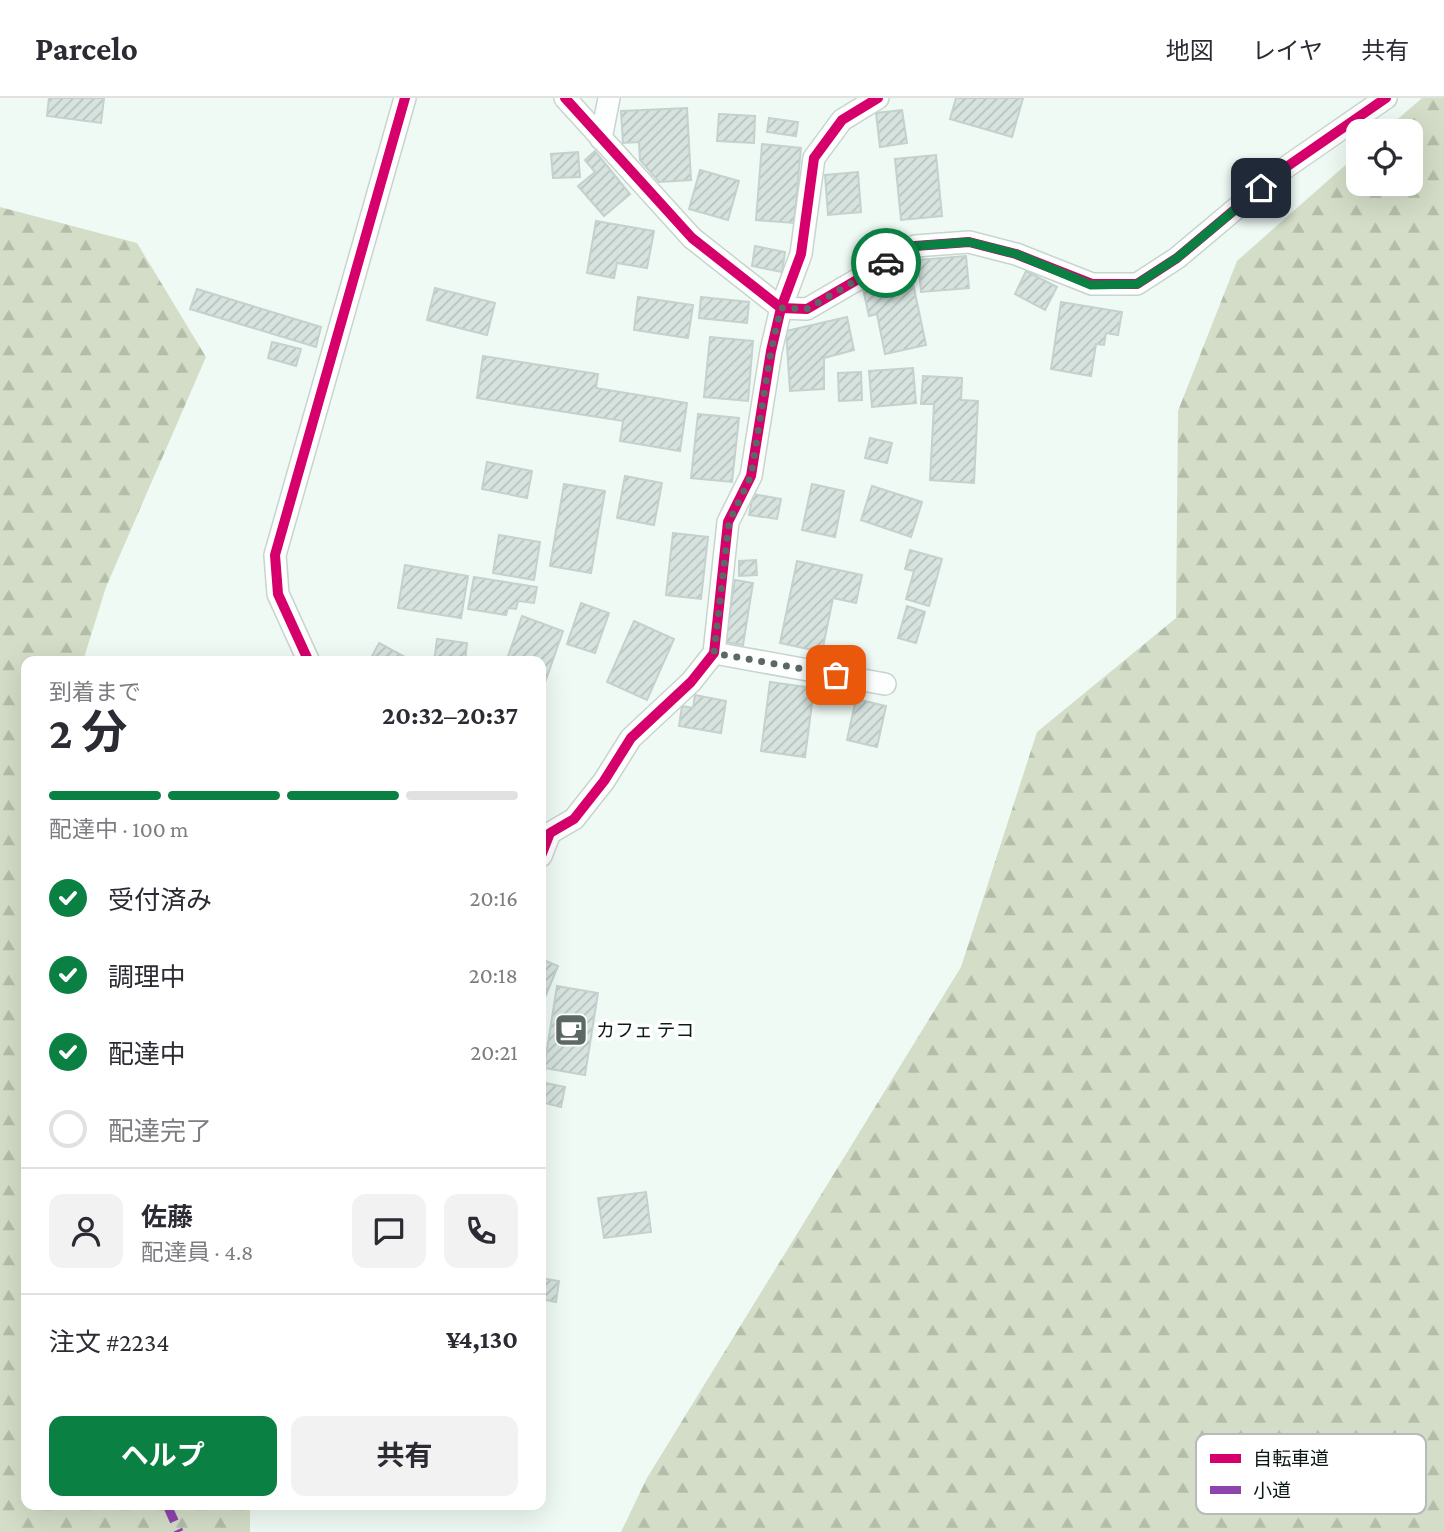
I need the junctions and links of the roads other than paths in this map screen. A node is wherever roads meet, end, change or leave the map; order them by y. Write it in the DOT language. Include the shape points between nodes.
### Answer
graph roads {
  1 [pos="405,98"];
  2 [pos="565,98"];
  3 [pos="609,98"];
  4 [pos="878,98"];
  5 [pos="1386,98"];
  6 [pos="601,139"];
  7 [pos="781,308"];
  8 [pos="714,653"];
  9 [pos="306,656"];
  10 [pos="885,684"];
  11 [pos="546,828"];
  1 -- 9 [label="street" via="275,555 278,594"];
  2 -- 6 [label="street"];
  3 -- 6 [label="street"];
  4 -- 7 [label="street" via="842,120 814,159 801,254"];
  5 -- 7 [label="street" via="1282,170 1177,258 1137,284 1091,285 1016,254 969,242 915,246 807,309"];
  6 -- 7 [label="street" via="692,238"];
  7 -- 8 [label="street" via="751,476 729,522"];
  8 -- 10 [label="street"];
  8 -- 11 [label="street" via="691,682 631,738 574,819"];
}
